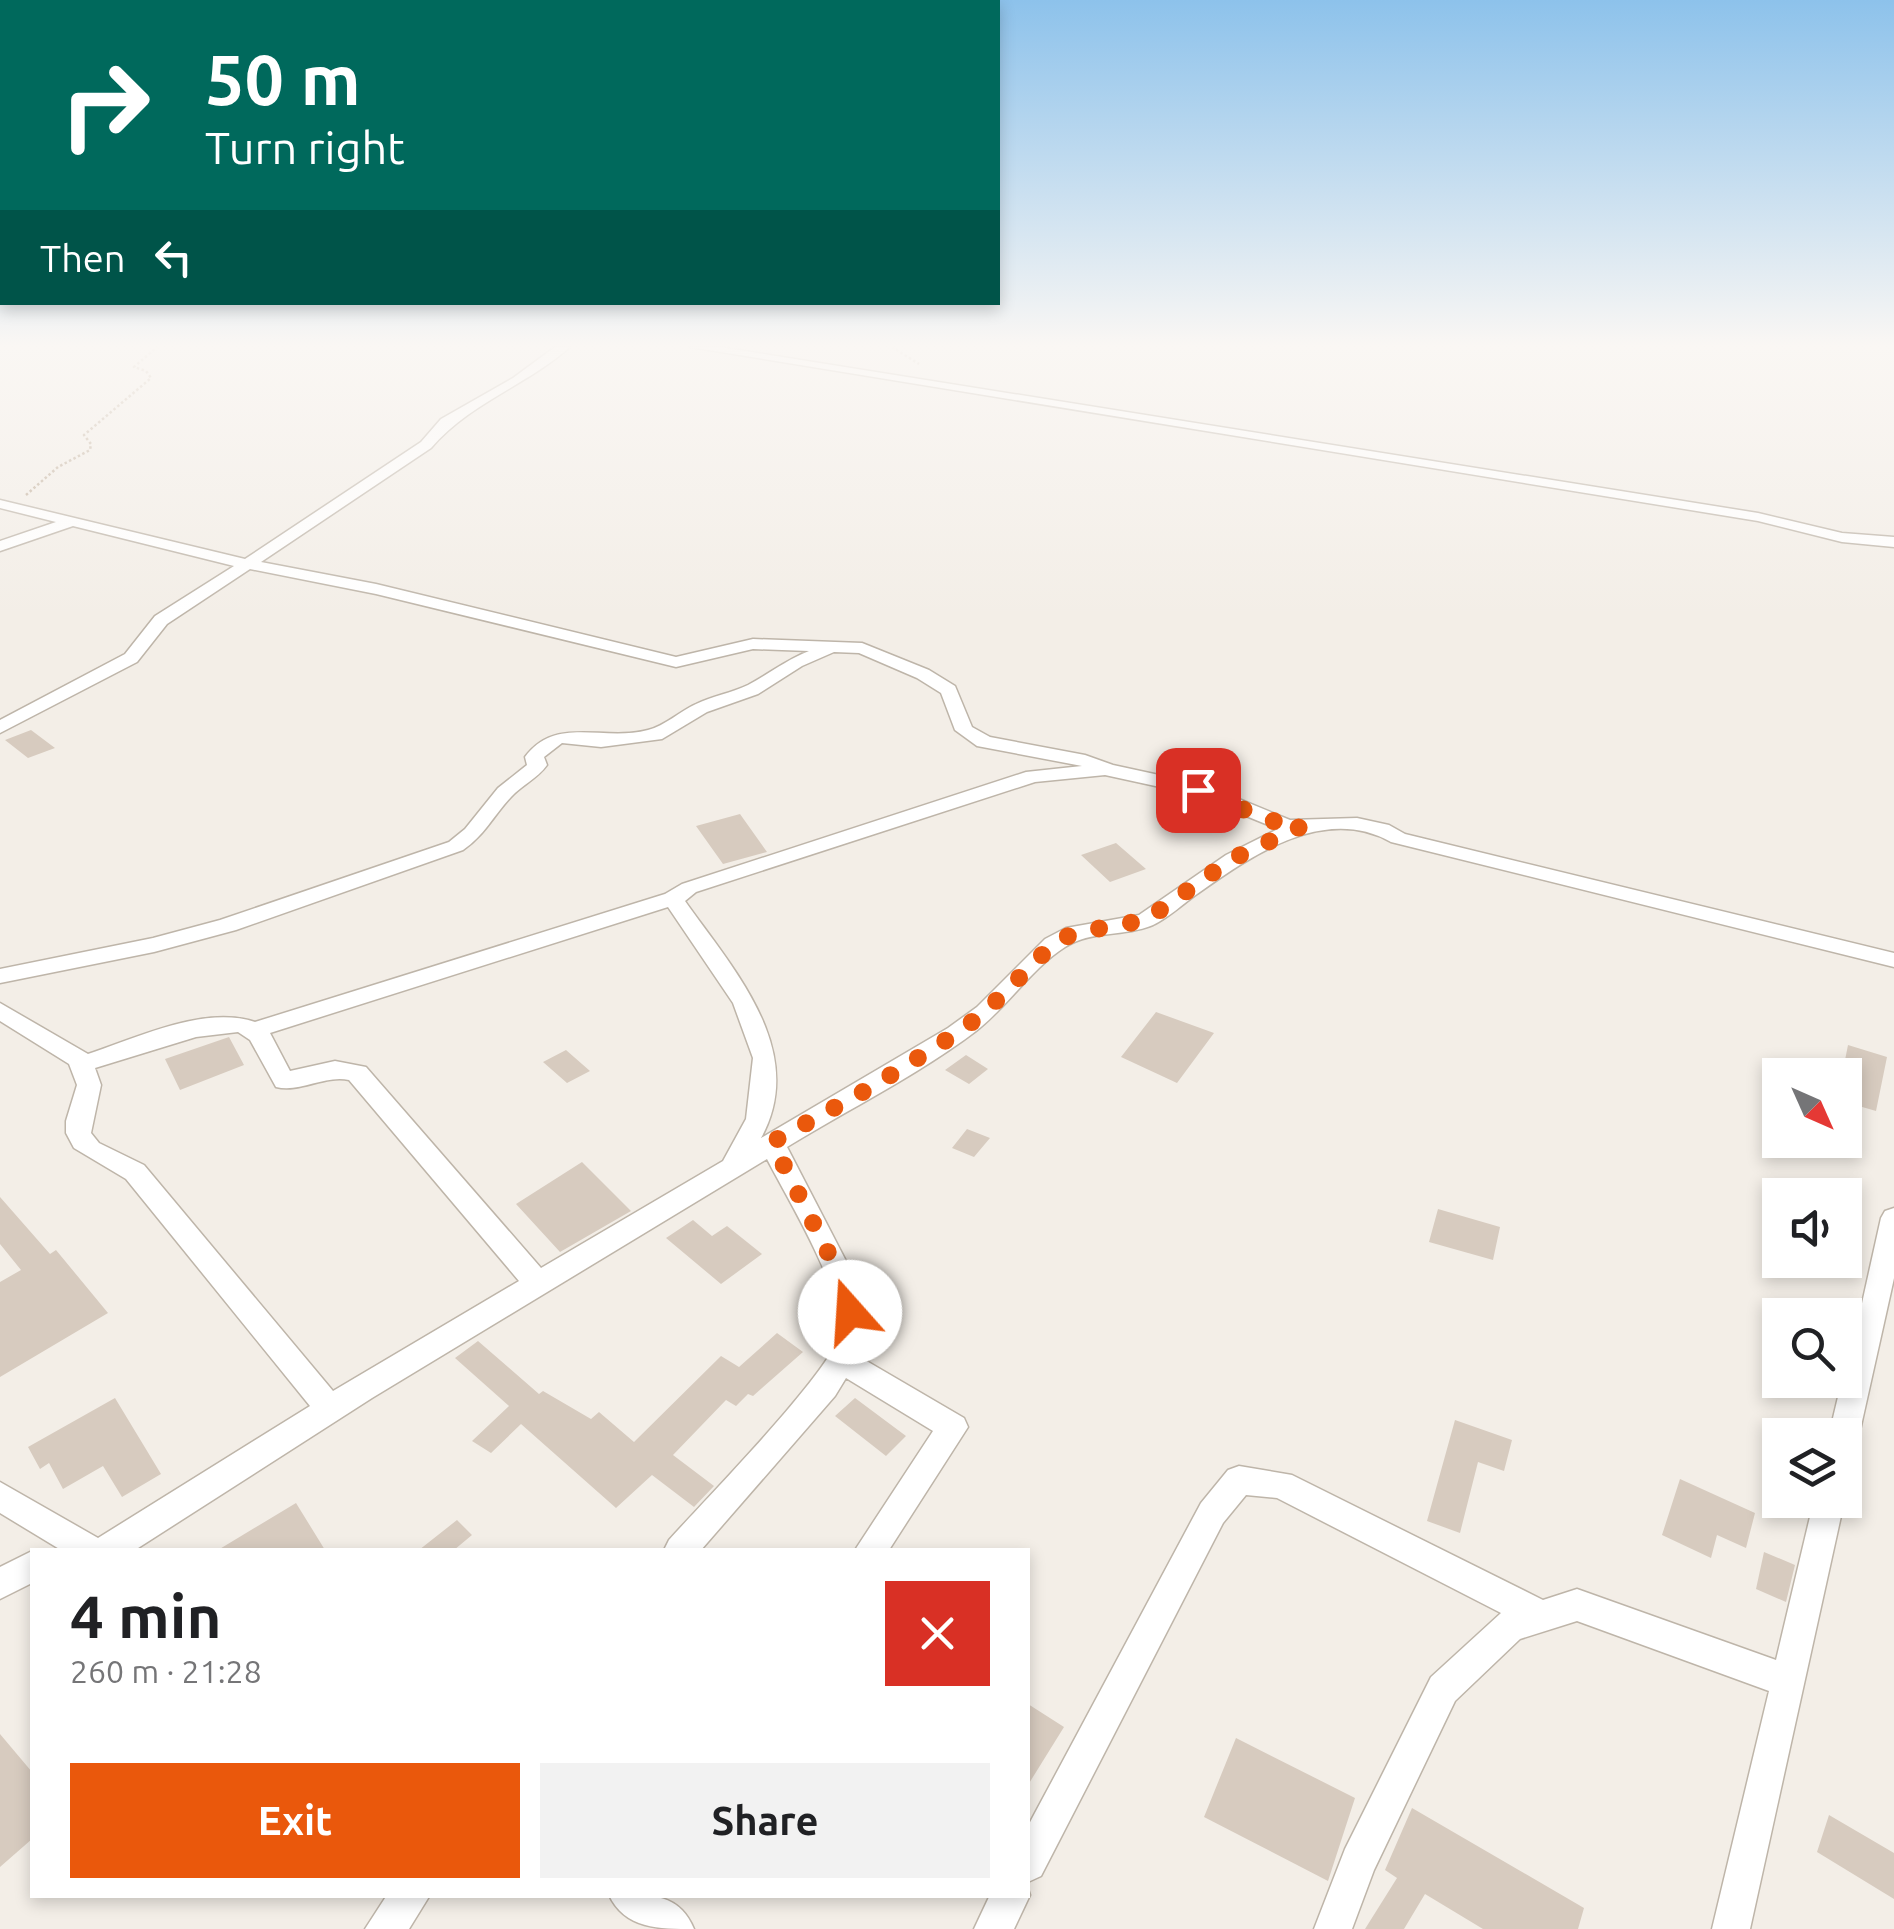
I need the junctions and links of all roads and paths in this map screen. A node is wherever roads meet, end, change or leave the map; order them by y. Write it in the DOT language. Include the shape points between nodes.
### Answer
graph roads {
  1 [pos="86,437"];
  2 [pos="433,437"];
  3 [pos="1262,437"];
  4 [pos="9,506"];
  5 [pos="74,521"];
  6 [pos="1894,542"];
  7 [pos="0,546"];
  8 [pos="247,564"];
  9 [pos="838,648"];
  10 [pos="0,728"];
  11 [pos="1108,770"];
  12 [pos="1302,826"];
  13 [pos="673,900"];
  14 [pos="1894,960"];
  15 [pos="0,976"];
  16 [pos="0,1011"];
  17 [pos="254,1030"];
  18 [pos="81,1064"];
  19 [pos="772,1142"];
  20 [pos="734,1165"];
  21 [pos="1894,1218"];
  22 [pos="537,1283"];
  23 [pos="840,1360"];
  24 [pos="330,1409"];
  25 [pos="1848,1418"];
  26 [pos="0,1496"];
  27 [pos="1826,1518"];
  28 [pos="83,1548"];
  29 [pos="682,1548"];
  30 [pos="872,1548"];
  31 [pos="30,1567"];
  32 [pos="0,1584"];
  33 [pos="1541,1616"];
  34 [pos="1788,1680"];
  35 [pos="1030,1860"];
  36 [pos="408,1898"];
  37 [pos="1009,1898"];
  38 [pos="1740,1927"];
  39 [pos="384,1929"];
  40 [pos="993,1929"];
  41 [pos="1333,1929"];
  1 -- 4 [label="path" via="90,450"];
  2 -- 8 [label="street"];
  3 -- 6 [label="street" via="1758,516 1834,538"];
  4 -- 5 [label="street"];
  5 -- 7 [label="street"];
  5 -- 8 [label="street"];
  8 -- 9 [label="street" via="676,662 753,644"];
  8 -- 10 [label="street" via="161,620 131,658"];
  9 -- 11 [label="street" via="862,648 949,690 972,737"];
  9 -- 15 [label="street" via="796,662 655,735 558,737 534,757 534,771 456,846 228,925"];
  11 -- 12 [label="street" via="1198,790 1268,820"];
  11 -- 13 [label="street" via="1033,776 689,888"];
  12 -- 14 [label="street" via="1382,829"];
  12 -- 19 [label="street" via="1232,859 1146,920 1074,933 1053,944 956,1034"];
  13 -- 17 [label="street"];
  13 -- 20 [label="street" via="744,1002 766,1058 759,1119"];
  16 -- 18 [label="street"];
  17 -- 18 [label="street" via="224,1024"];
  17 -- 22 [label="street" via="285,1082 335,1069 357,1073"];
  18 -- 24 [label="street" via="90,1085 75,1122 80,1139 135,1172"];
  19 -- 20 [label="street"];
  19 -- 23 [label="street" via="846,1288 854,1337"];
  20 -- 22 [label="street"];
  21 -- 25 [label="street"];
  22 -- 24 [label="street"];
  23 -- 29 [label="street" via="825,1387"];
  23 -- 30 [label="street" via="953,1427"];
  24 -- 28 [label="street"];
  26 -- 28 [label="street"];
  27 -- 34 [label="street"];
  31 -- 32 [label="street"];
  33 -- 34 [label="street" via="1577,1604"];
  33 -- 35 [label="street" via="1281,1485 1238,1480 1212,1513"];
  33 -- 41 [label="street" via="1509,1626 1443,1689 1358,1862"];
  34 -- 38 [label="street"];
  36 -- 39 [label="street"];
  37 -- 40 [label="street"];
}
